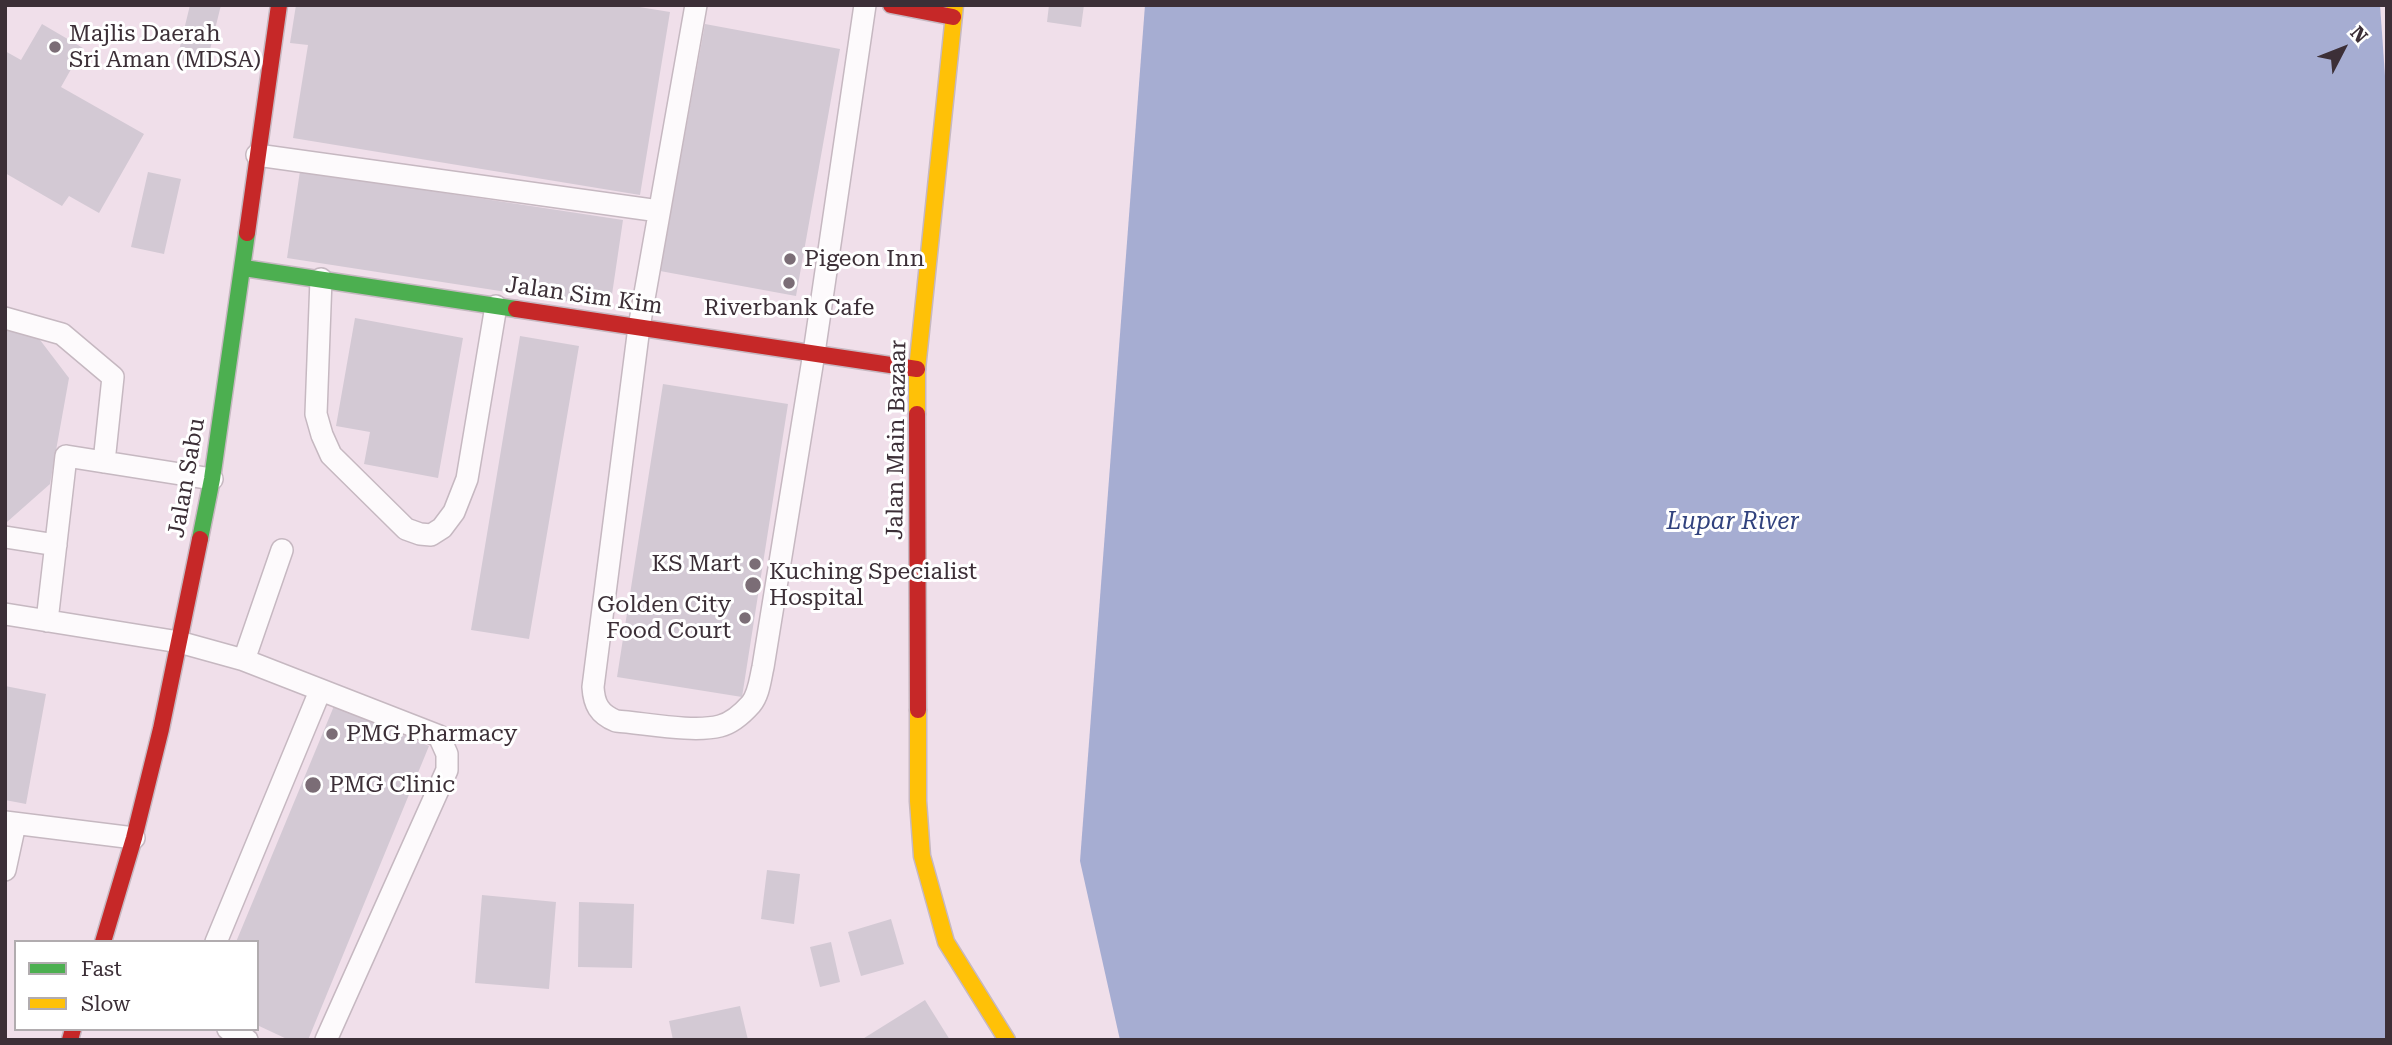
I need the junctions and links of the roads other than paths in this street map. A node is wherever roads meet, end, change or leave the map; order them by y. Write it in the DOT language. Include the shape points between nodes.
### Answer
graph roads {
  1 [pos="696,5"];
  2 [pos="865,5"];
  3 [pos="891,5"];
  4 [pos="280,9"];
  5 [pos="954,11"];
  6 [pos="257,155"];
  7 [pos="659,211"];
  8 [pos="244,268"];
  9 [pos="321,279"];
  10 [pos="496,306"];
  11 [pos="5,318"];
  12 [pos="639,327"];
  13 [pos="814,353"];
  14 [pos="917,369"];
  15 [pos="103,462"];
  16 [pos="212,479"];
  17 [pos="5,537"];
  18 [pos="56,545"];
  19 [pos="282,550"];
  20 [pos="5,614"];
  21 [pos="47,621"];
  22 [pos="178,642"];
  23 [pos="244,660"];
  24 [pos="320,691"];
  25 [pos="10,823"];
  26 [pos="134,838"];
  27 [pos="5,870"];
  28 [pos="104,940"];
  29 [pos="217,940"];
  30 [pos="231,1031"];
  31 [pos="1002,1033"];
  32 [pos="247,1040"];
  33 [pos="326,1040"];
  1 -- 7 [label="lane"];
  2 -- 13 [label="lane"];
  3 -- 5 [label="street"];
  4 -- 6 [label="street, Jalan Sabu"];
  5 -- 14 [label="street, Jalan Main Bazaar"];
  6 -- 7 [label="lane"];
  6 -- 8 [label="street, Jalan Sabu"];
  7 -- 12 [label="lane"];
  8 -- 9 [label="street, Jalan Sim Kim"];
  8 -- 16 [label="street, Jalan Sabu"];
  9 -- 10 [label="street, Jalan Sim Kim"];
  9 -- 10 [label="lane" via="316,414 322,435 331,455 406,529 420,534 431,535 442,528 467,479"];
  10 -- 12 [label="street, Jalan Sim Kim"];
  11 -- 15 [label="lane" via="62,334 113,377"];
  12 -- 13 [label="street, Jalan Sim Kim"];
  12 -- 13 [label="lane" via="593,687 598,707 615,721 706,728 737,718 752,702 763,667"];
  13 -- 14 [label="street, Jalan Sim Kim"];
  14 -- 31 [label="street, Jalan Main Bazaar" via="922,856 946,942"];
  15 -- 16 [label="lane"];
  15 -- 18 [label="lane" via="66,456"];
  16 -- 22 [label="street, Jalan Sabu"];
  17 -- 18 [label="lane"];
  18 -- 21 [label="lane"];
  19 -- 23 [label="lane"];
  20 -- 21 [label="lane"];
  21 -- 22 [label="lane"];
  22 -- 23 [label="lane"];
  22 -- 26 [label="street, Jalan Sabu"];
  23 -- 24 [label="lane"];
  24 -- 29 [label="lane"];
  24 -- 33 [label="lane" via="439,736 447,754 447,770"];
  25 -- 26 [label="lane"];
  25 -- 27 [label="lane"];
  26 -- 28 [label="street, Jalan Sabu"];
  30 -- 32 [label="lane"];
}
